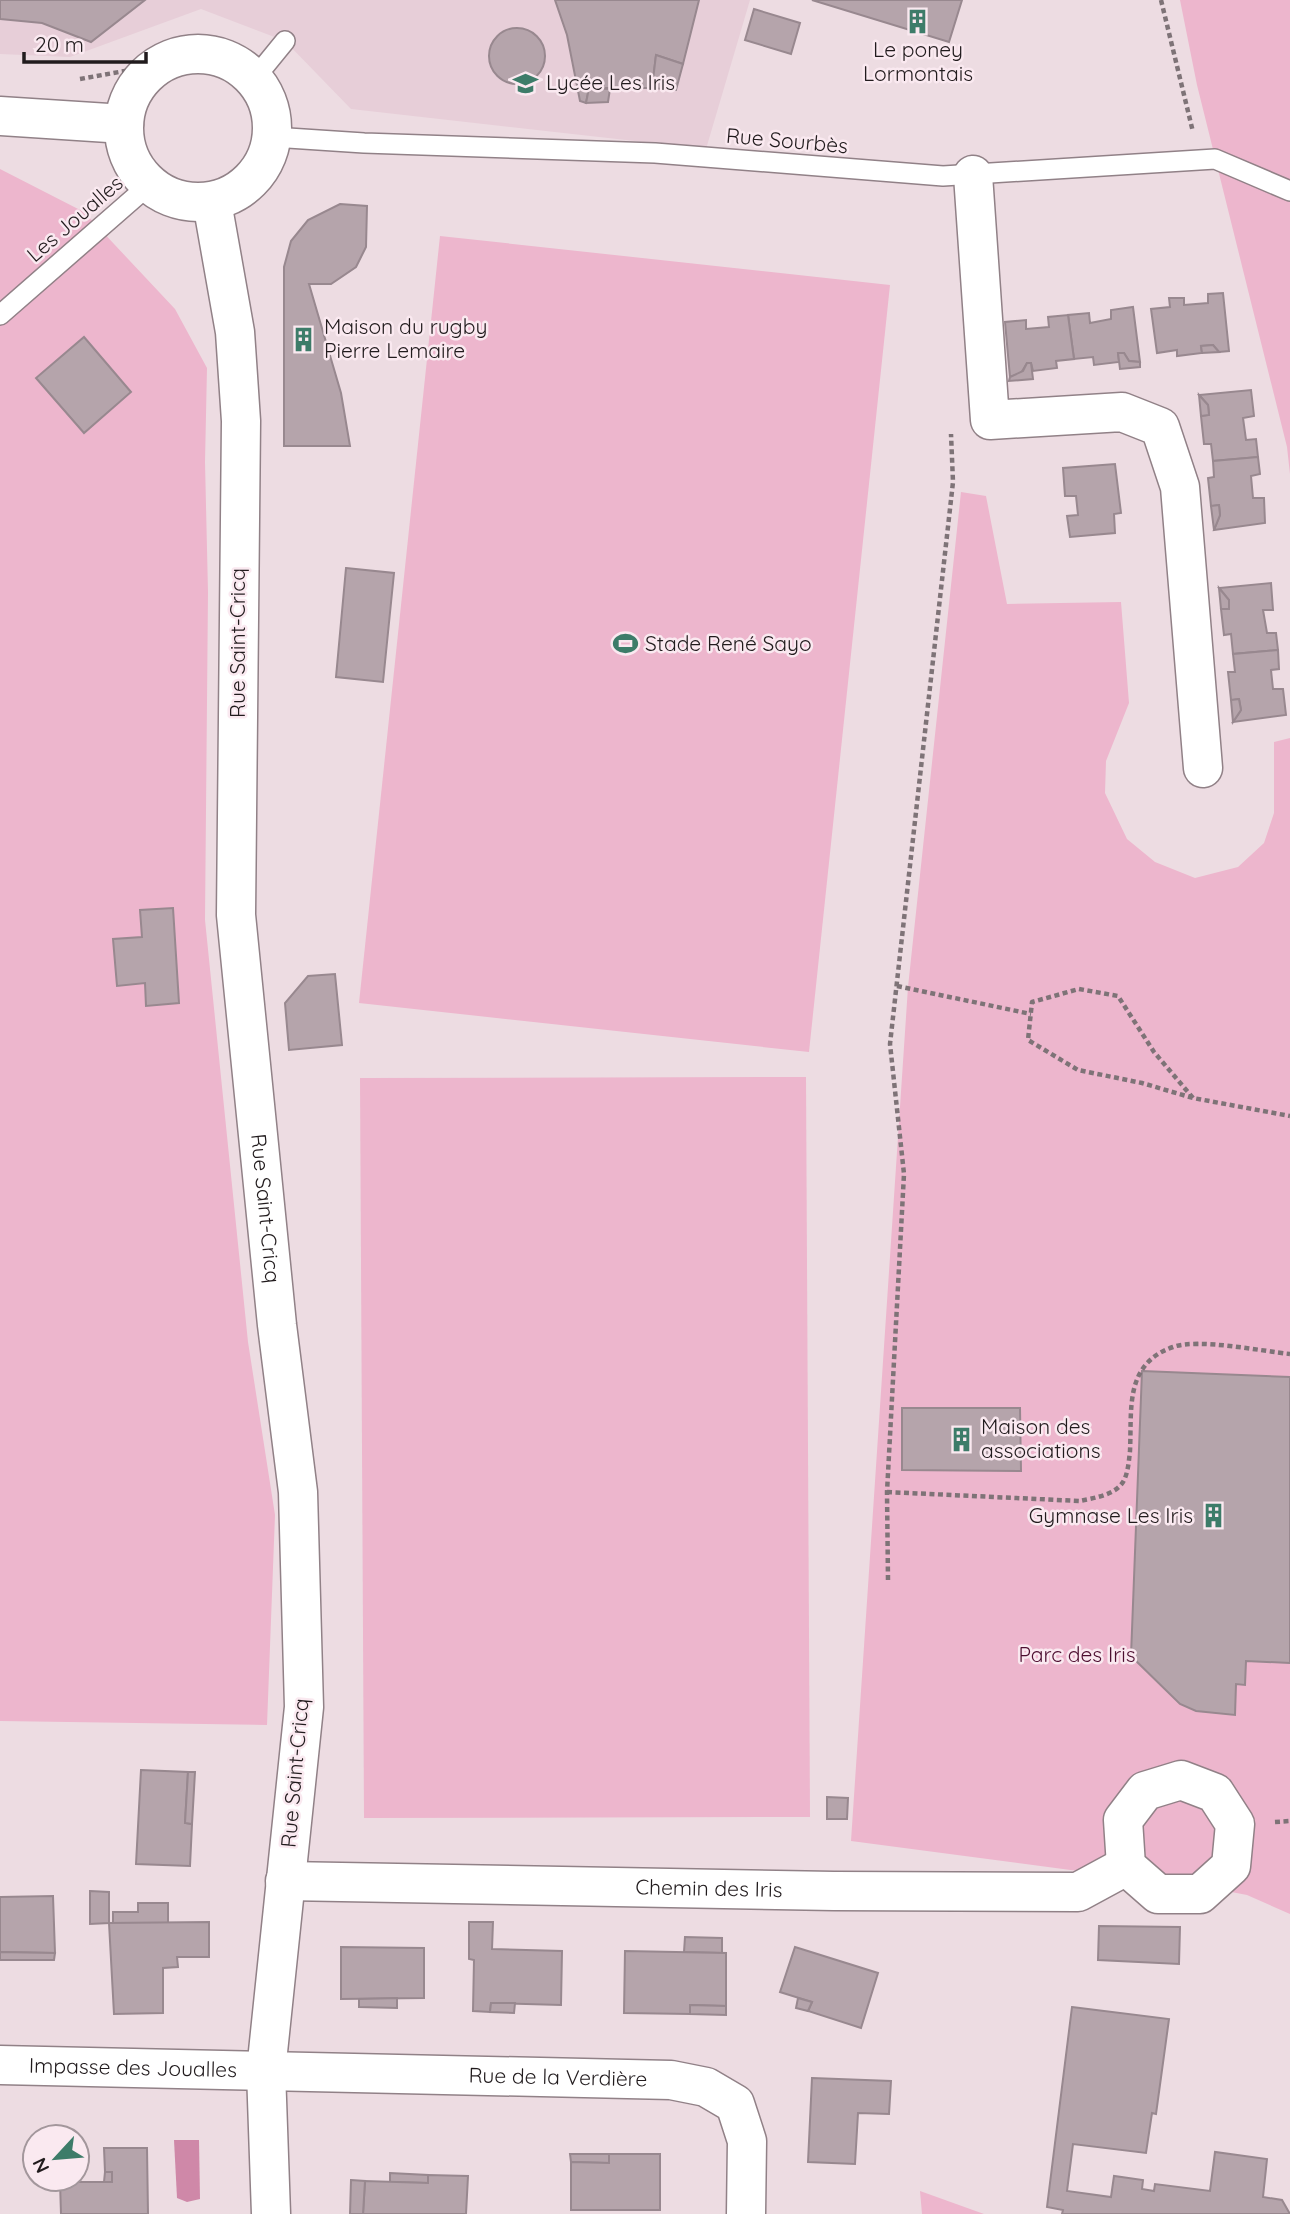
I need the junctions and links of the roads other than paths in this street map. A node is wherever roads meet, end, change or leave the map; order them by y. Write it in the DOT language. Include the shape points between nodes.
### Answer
graph roads {
  1 [pos="285,41"];
  2 [pos="254,79"];
  3 [pos="0,116"];
  4 [pos="124,124"];
  5 [pos="273,137"];
  6 [pos="973,175"];
  7 [pos="149,185"];
  8 [pos="1290,191"];
  9 [pos="212,202"];
  10 [pos="0,315"];
  11 [pos="1203,768"];
  12 [pos="1126,1866"];
  13 [pos="285,1881"];
  14 [pos="0,2065"];
  15 [pos="266,2071"];
  16 [pos="271,2214"];
  17 [pos="746,2214"];
  1 -- 2 [label="lane"];
  2 -- 4 [label="street" via="219,56 177,56 141,80 129,101"];
  2 -- 5 [label="street" via="272,116"];
  3 -- 4 [label="street"];
  4 -- 7 [label="street" via="126,147"];
  5 -- 6 [label="lane, Rue Sourbès" via="655,153"];
  5 -- 9 [label="street" via="266,160 253,179 234,194"];
  6 -- 8 [label="lane, Rue Sourbès" via="1215,159"];
  6 -- 11 [label="street" via="990,420 1122,412 1160,427 1180,487"];
  7 -- 9 [label="street" via="190,203"];
  7 -- 10 [label="lane, Les Joualles"];
  9 -- 13 [label="street, Rue Saint-Cricq" via="235,332 241,421 236,915 298,1492 304,1707"];
  12 -- 13 [label="street, Chemin des Iris" via="1078,1892"];
  13 -- 15 [label="street, Rue Saint-Cricq"];
  14 -- 15 [label="street, Impasse des Joualles"];
  15 -- 16 [label="street, Rue Saint-Cricq"];
  15 -- 17 [label="street, Rue de la Verdière" via="671,2080 706,2087 735,2104 747,2141"];
}
